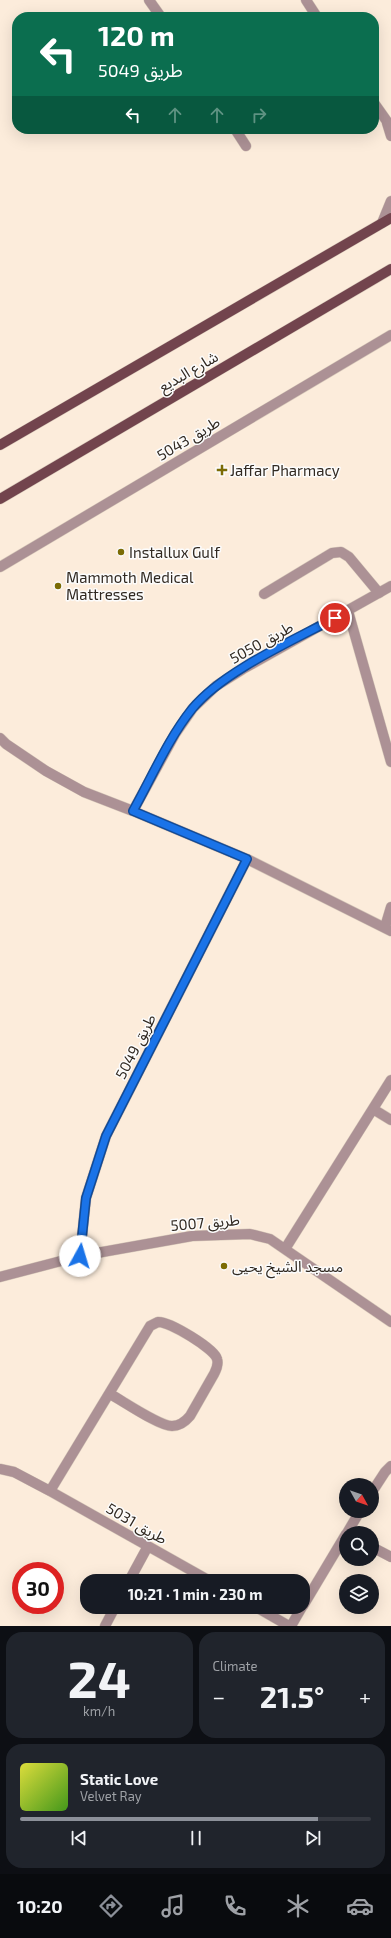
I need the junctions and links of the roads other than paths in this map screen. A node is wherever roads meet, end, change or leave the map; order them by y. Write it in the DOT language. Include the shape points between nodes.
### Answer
graph roads {
  1 [pos="149,0"];
  2 [pos="306,0"];
  3 [pos="157,12"];
  4 [pos="314,12"];
  5 [pos="379,110"];
  6 [pos="390,124"];
  7 [pos="238,134"];
  8 [pos="391,136"];
  9 [pos="246,146"];
  10 [pos="391,200"];
  11 [pos="391,218"];
  12 [pos="382,223"];
  13 [pos="391,269"];
  14 [pos="391,335"];
  15 [pos="0,445"];
  16 [pos="0,499"];
  17 [pos="0,567"];
  18 [pos="391,586"];
  19 [pos="379,593"];
  20 [pos="264,594"];
  21 [pos="348,611"];
  22 [pos="0,738"];
  23 [pos="391,762"];
  24 [pos="133,811"];
  25 [pos="247,859"];
  26 [pos="391,908"];
  27 [pos="388,929"];
  28 [pos="391,1080"];
  29 [pos="373,1109"];
  30 [pos="391,1120"];
  31 [pos="285,1250"];
  32 [pos="80,1256"];
  33 [pos="0,1277"];
  34 [pos="391,1322"];
  35 [pos="110,1394"];
  36 [pos="391,1466"];
  37 [pos="0,1469"];
  38 [pos="379,1481"];
  39 [pos="50,1491"];
  40 [pos="148,1546"];
  41 [pos="339,1546"];
  42 [pos="379,1551"];
  43 [pos="391,1557"];
  44 [pos="133,1574"];
  45 [pos="198,1574"];
  46 [pos="310,1594"];
  47 [pos="111,1614"];
  48 [pos="269,1614"];
  49 [pos="298,1614"];
  50 [pos="105,1626"];
  51 [pos="290,1626"];
  1 -- 3 [label="street"];
  2 -- 4 [label="street"];
  5 -- 6 [label="street"];
  6 -- 8 [label="street"];
  7 -- 9 [label="street"];
  10 -- 12 [label="street"];
  11 -- 12 [label="main road, شارع البديع"];
  12 -- 15 [label="main road, شارع البديع"];
  13 -- 16 [label="main road, شارع البديع"];
  14 -- 17 [label="street, طريق 5043"];
  18 -- 19 [label="street, طريق 5050"];
  19 -- 20 [label="street" via="349,557 341,552 332,553"];
  19 -- 21 [label="street, طريق 5050"];
  21 -- 23 [label="street"];
  21 -- 24 [label="street, طريق 5050" via="216,686 193,708 175,734"];
  22 -- 24 [label="street" via="46,771 84,792"];
  24 -- 25 [label="street"];
  25 -- 27 [label="street"];
  25 -- 32 [label="street, طريق 5049" via="106,1136 86,1198"];
  26 -- 27 [label="street"];
  28 -- 29 [label="street"];
  29 -- 30 [label="street"];
  29 -- 31 [label="street"];
  31 -- 32 [label="street, طريق 5007" via="263,1237 250,1234 221,1234 192,1236"];
  31 -- 34 [label="street, طريق 5007"];
  32 -- 33 [label="street, طريق 5007"];
  35 -- 35 [label="street" via="164,1424 178,1425 190,1416 214,1374 217,1359 208,1347 168,1324 158,1322 150,1326 144,1334"];
  35 -- 39 [label="street"];
  36 -- 38 [label="street"];
  37 -- 39 [label="street, طريق 5031" via="14,1472"];
  39 -- 40 [label="street, طريق 5031"];
  40 -- 44 [label="street"];
  40 -- 45 [label="street, طريق 5031"];
  41 -- 46 [label="street"];
  42 -- 43 [label="street"];
  47 -- 50 [label="street"];
  48 -- 51 [label="street"];
  49 -- 51 [label="street"];
}
